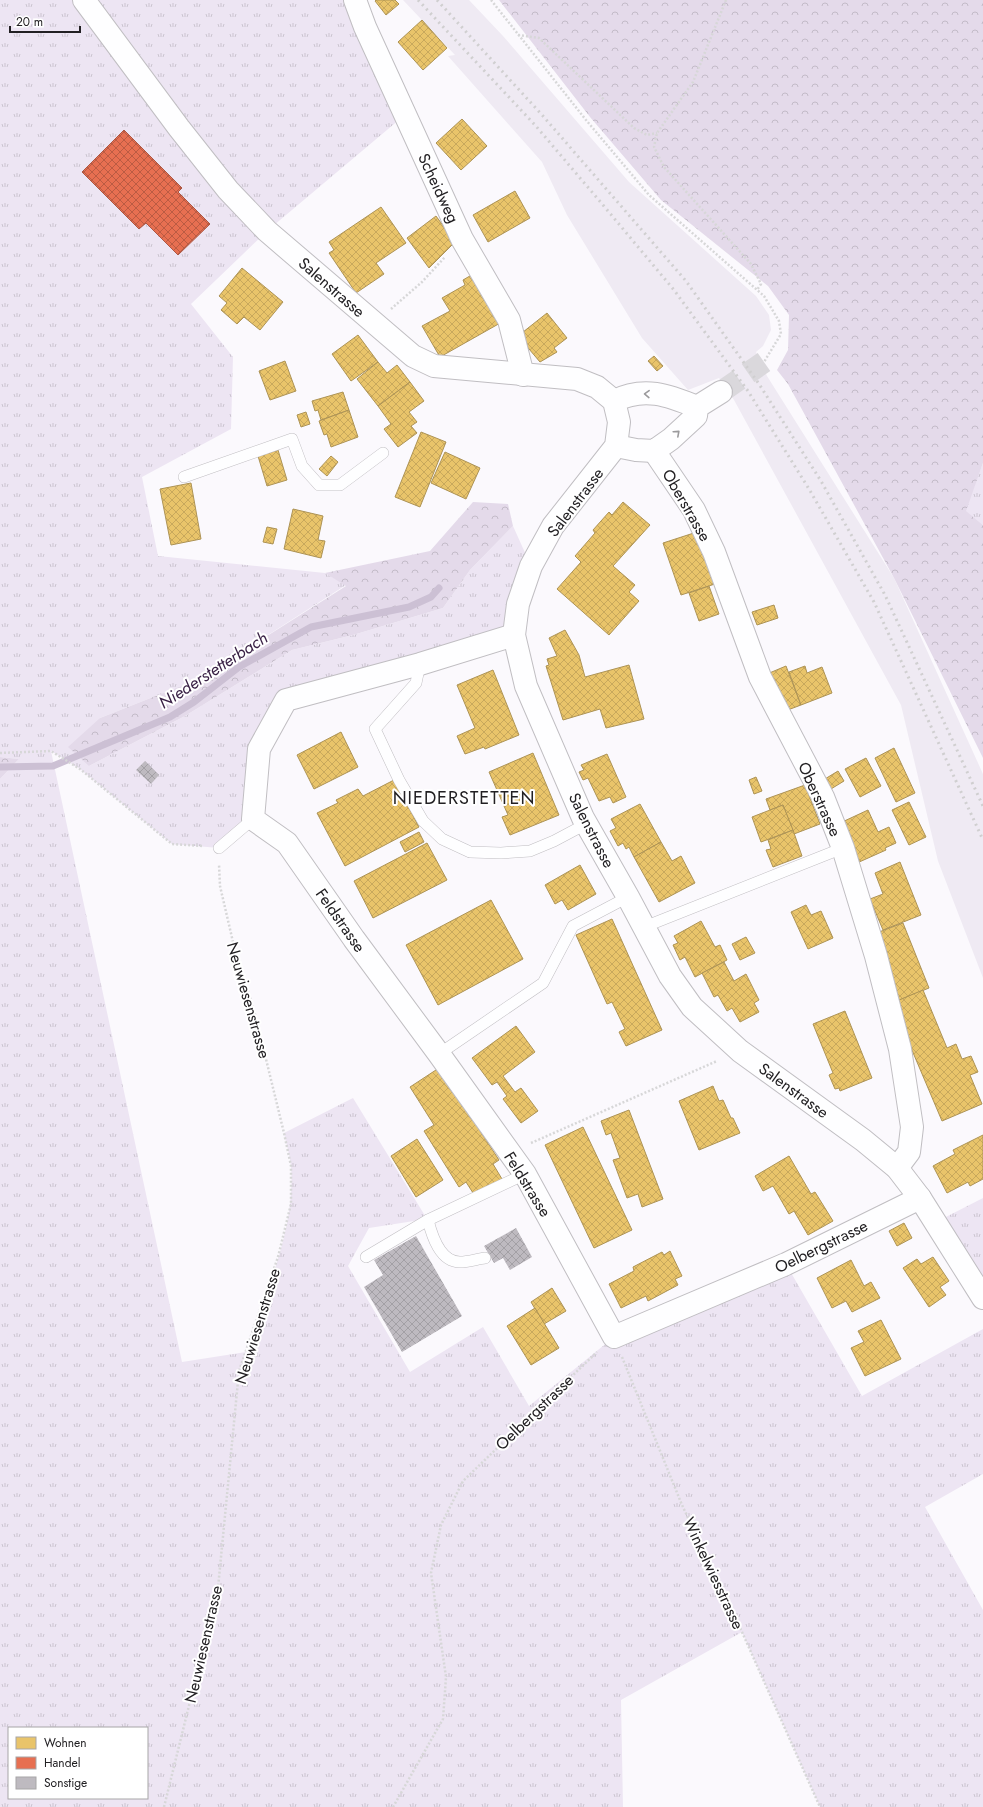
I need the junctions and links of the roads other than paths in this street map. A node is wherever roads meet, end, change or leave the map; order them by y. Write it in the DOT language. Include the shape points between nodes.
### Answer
graph roads {
  1 [pos="84,0"];
  2 [pos="355,0"];
  3 [pos="523,375"];
  4 [pos="721,392"];
  5 [pos="614,401"];
  6 [pos="697,407"];
  7 [pos="616,446"];
  8 [pos="654,451"];
  9 [pos="383,453"];
  10 [pos="184,477"];
  11 [pos="514,635"];
  12 [pos="420,664"];
  13 [pos="253,819"];
  14 [pos="586,824"];
  15 [pos="219,848"];
  16 [pos="843,848"];
  17 [pos="628,897"];
  18 [pos="644,927"];
  19 [pos="439,1054"];
  20 [pos="897,1168"];
  21 [pos="525,1174"];
  22 [pos="920,1198"];
  23 [pos="428,1220"];
  24 [pos="366,1257"];
  25 [pos="485,1258"];
  26 [pos="983,1298"];
  27 [pos="614,1337"];
  1 -- 3 [label="street, Salenstrasse" via="228,190 267,231 374,323 414,356 434,366"];
  2 -- 3 [label="street, Scheidweg" via="462,239 509,320"];
  3 -- 5 [label="street, Salenstrasse" via="576,379 597,387"];
  4 -- 6 [label="street"];
  6 -- 5 [label="street, one-way" via="672,396 645,393 626,395"];
  5 -- 7 [label="street" via="619,422"];
  8 -- 6 [label="street, one-way" via="696,416"];
  7 -- 8 [label="street"];
  7 -- 11 [label="street, Salenstrasse" via="553,526 531,566 518,604"];
  8 -- 16 [label="street, Oberstrasse" via="694,510 714,552 760,677 823,797"];
  9 -- 10 [label="lane" via="340,485 319,485 302,466 292,439"];
  11 -- 12 [label="street"];
  11 -- 14 [label="street, Salenstrasse" via="526,686"];
  12 -- 13 [label="street" via="286,700 259,749"];
  12 -- 14 [label="lane" via="416,683 375,729 422,821 442,839 470,852 501,853 530,851"];
  13 -- 15 [label="lane"];
  13 -- 19 [label="street, Feldstrasse" via="287,842 354,939"];
  14 -- 17 [label="street, Salenstrasse"];
  16 -- 18 [label="lane"];
  16 -- 20 [label="street, Oberstrasse" via="876,956 900,1049 912,1127 909,1152"];
  17 -- 18 [label="street, Salenstrasse"];
  17 -- 19 [label="lane" via="573,926 543,983"];
  18 -- 20 [label="street, Salenstrasse" via="670,976 692,1007 740,1051 863,1140"];
  19 -- 21 [label="street, Feldstrasse"];
  20 -- 22 [label="street, Salenstrasse"];
  21 -- 23 [label="lane"];
  21 -- 27 [label="street, Feldstrasse"];
  22 -- 26 [label="street, Salenstrasse"];
  22 -- 27 [label="street, Oelbergstrasse" via="786,1264"];
  23 -- 24 [label="lane"];
  23 -- 25 [label="lane" via="432,1238 446,1257 459,1262"];
}
